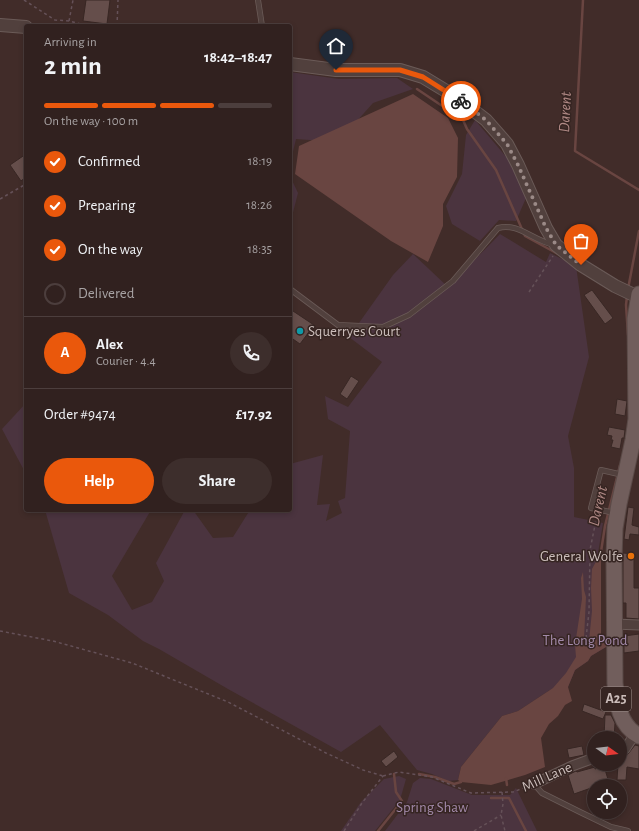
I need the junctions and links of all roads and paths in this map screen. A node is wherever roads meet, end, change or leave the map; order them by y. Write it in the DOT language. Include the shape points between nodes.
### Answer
graph roads {
  1 [pos="24,0"];
  2 [pos="73,0"];
  3 [pos="118,0"];
  4 [pos="258,0"];
  5 [pos="69,21"];
  6 [pos="81,24"];
  7 [pos="117,24"];
  8 [pos="262,24"];
  9 [pos="0,25"];
  10 [pos="24,27"];
  11 [pos="292,64"];
  12 [pos="24,185"];
  13 [pos="0,199"];
  14 [pos="557,246"];
  15 [pos="292,290"];
  16 [pos="529,292"];
  17 [pos="633,294"];
  18 [pos="619,474"];
  19 [pos="600,510"];
  20 [pos="614,513"];
  21 [pos="614,624"];
  22 [pos="639,625"];
  23 [pos="0,631"];
  24 [pos="586,638"];
  25 [pos="637,735"];
  26 [pos="627,746"];
  27 [pos="587,761"];
  28 [pos="383,776"];
  29 [pos="534,784"];
  30 [pos="502,792"];
  31 [pos="501,816"];
  32 [pos="344,831"];
  33 [pos="474,831"];
  34 [pos="506,831"];
  35 [pos="628,831"];
  1 -- 5 [label="path" via="55,20"];
  2 -- 5 [label="path"];
  3 -- 7 [label="path"];
  4 -- 8 [label="lane"];
  5 -- 6 [label="path"];
  9 -- 10 [label="street"];
  11 -- 14 [label="street" via="336,70 400,70 423,77 456,97 486,120 507,144"];
  12 -- 13 [label="path"];
  14 -- 15 [label="lane" via="546,244 516,227 498,228 453,281 409,315 383,327 338,325"];
  14 -- 16 [label="path"];
  14 -- 17 [label="street" via="581,265"];
  17 -- 18 [label="main road, A25" via="636,419 633,440"];
  18 -- 19 [label="lane" via="600,470 591,508"];
  18 -- 20 [label="main road, A25"];
  19 -- 20 [label="lane"];
  19 -- 24 [label="path" via="590,550"];
  20 -- 21 [label="main road, A25"];
  21 -- 22 [label="street"];
  21 -- 25 [label="main road, A25" via="616,699 623,721"];
  23 -- 28 [label="path" via="53,641 132,663 228,702 326,753"];
  25 -- 26 [label="street"];
  27 -- 29 [label="street, Mill Lane"];
  28 -- 30 [label="path, Mill Lane" via="399,772 432,777 471,793"];
  28 -- 32 [label="path"];
  29 -- 30 [label="path, Mill Lane" via="512,792"];
  29 -- 35 [label="lane" via="542,793 611,827"];
  30 -- 31 [label="path"];
  31 -- 33 [label="path"];
  31 -- 34 [label="path"];
}
